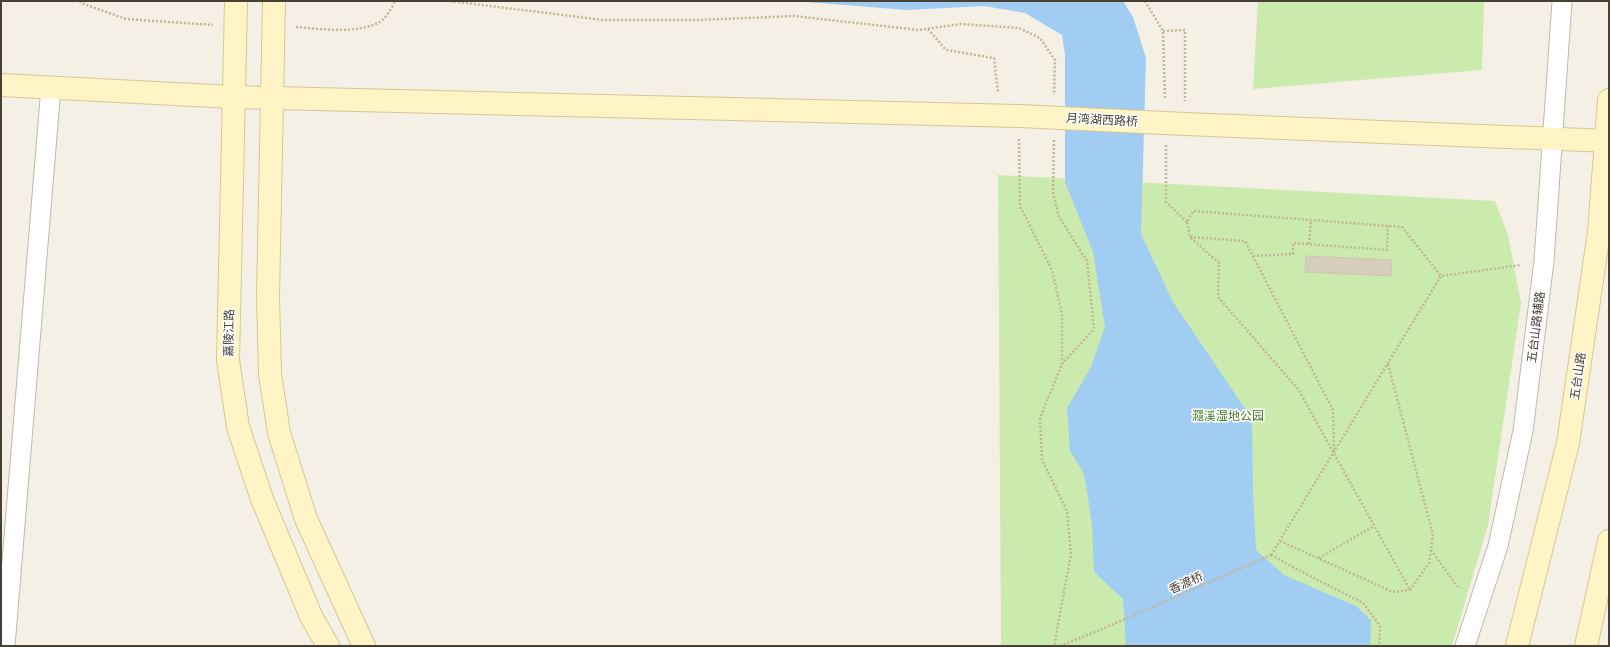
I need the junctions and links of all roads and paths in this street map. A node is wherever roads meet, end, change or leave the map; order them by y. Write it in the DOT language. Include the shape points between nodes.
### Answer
graph roads {
  1 [pos="80,1"];
  2 [pos="236,1"];
  3 [pos="274,1"];
  4 [pos="395,1"];
  5 [pos="1562,1"];
  6 [pos="274,25"];
  7 [pos="235,26"];
  8 [pos="928,28"];
  9 [pos="1163,31"];
  10 [pos="1,85"];
  11 [pos="51,87"];
  12 [pos="233,97"];
  13 [pos="272,97"];
  14 [pos="1609,100"];
  15 [pos="1010,116"];
  16 [pos="1185,124"];
  17 [pos="1552,138"];
  18 [pos="1607,140"];
  19 [pos="1311,220"];
  20 [pos="1388,226"];
  21 [pos="1190,237"];
  22 [pos="1309,244"];
  23 [pos="1253,256"];
  24 [pos="1544,261"];
  25 [pos="1441,276"];
  26 [pos="1388,364"];
  27 [pos="1334,453"];
  28 [pos="1374,526"];
  29 [pos="1280,541"];
  30 [pos="1609,541"];
  31 [pos="1431,549"];
  32 [pos="1272,555"];
  33 [pos="1318,558"];
  34 [pos="1410,590"];
  35 [pos="1481,596"];
  36 [pos="5,646"];
  37 [pos="328,646"];
  38 [pos="364,646"];
  39 [pos="1054,646"];
  40 [pos="1060,646"];
  41 [pos="1379,646"];
  42 [pos="1465,646"];
  43 [pos="1517,646"];
  44 [pos="1586,646"];
  1 -- 7 [label="path" via="126,19"];
  2 -- 7 [label="street, 嘉陵江路"];
  3 -- 6 [label="street"];
  4 -- 6 [label="path" via="379,23 359,28 332,30"];
  5 -- 17 [label="street, 五台山路辅路"];
  6 -- 13 [label="street"];
  7 -- 12 [label="street, 嘉陵江路"];
  8 -- 15 [label="path" via="946,50 994,58"];
  9 -- 16 [label="path" via="1185,30"];
  10 -- 11 [label="street, 月湾湖西路桥"];
  11 -- 12 [label="street, 月湾湖西路桥"];
  11 -- 36 [label="street"];
  12 -- 13 [label="street, 月湾湖西路桥"];
  12 -- 37 [label="street, 嘉陵江路" via="228,360 238,427 265,506 311,616"];
  13 -- 15 [label="street, 月湾湖西路桥"];
  13 -- 38 [label="street" via="270,374 280,433 306,519"];
  14 -- 18 [label="street, 五台山路"];
  15 -- 16 [label="street, 月湾湖西路桥, bridge"];
  15 -- 39 [label="path" via="1020,206 1052,270 1062,314 1062,364 1040,418 1042,460 1067,511 1071,554"];
  16 -- 17 [label="street, 月湾湖西路桥"];
  17 -- 18 [label="street, 月湾湖西路桥"];
  17 -- 24 [label="street, 五台山路辅路"];
  18 -- 43 [label="street, 五台山路" via="1599,232 1568,443"];
  19 -- 20 [label="path"];
  19 -- 21 [label="path" via="1192,212 1187,222"];
  19 -- 22 [label="path"];
  20 -- 22 [label="path" via="1387,250"];
  20 -- 25 [label="path" via="1402,227"];
  21 -- 23 [label="path" via="1245,241"];
  21 -- 27 [label="path" via="1218,263 1218,297 1298,389"];
  22 -- 23 [label="path" via="1294,243 1294,254"];
  23 -- 27 [label="path" via="1333,410"];
  24 -- 25 [label="path"];
  24 -- 35 [label="street, 五台山路辅路" via="1523,431 1498,546"];
  25 -- 26 [label="path"];
  26 -- 27 [label="path"];
  26 -- 31 [label="path" via="1433,535"];
  27 -- 28 [label="path"];
  27 -- 29 [label="path"];
  28 -- 33 [label="path"];
  28 -- 34 [label="path"];
  29 -- 32 [label="path"];
  29 -- 33 [label="path"];
  30 -- 44 [label="street"];
  31 -- 34 [label="path" via="1429,563"];
  31 -- 35 [label="path" via="1457,586"];
  32 -- 40 [label="path, 香渡桥"];
  32 -- 41 [label="path" via="1363,603 1380,626"];
  33 -- 34 [label="path" via="1393,592"];
  35 -- 42 [label="street, 五台山路辅路"];
}
